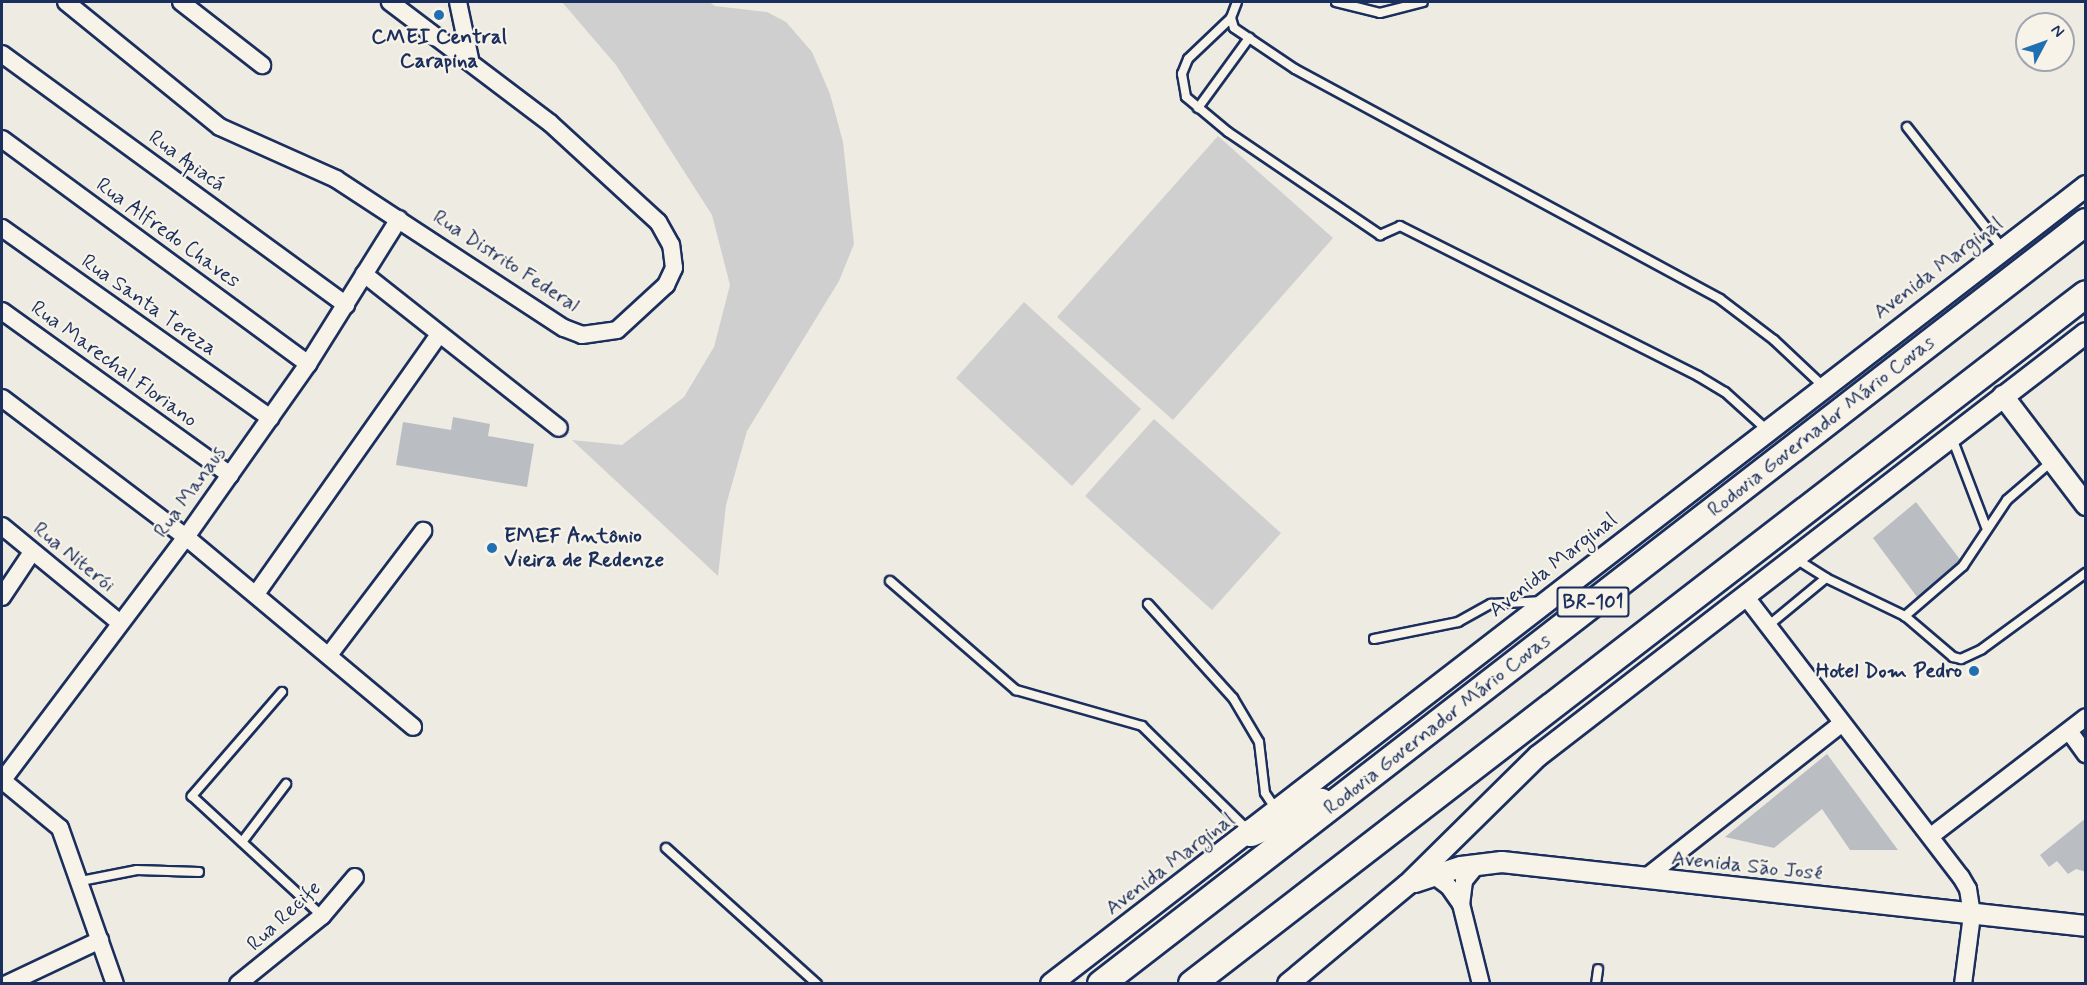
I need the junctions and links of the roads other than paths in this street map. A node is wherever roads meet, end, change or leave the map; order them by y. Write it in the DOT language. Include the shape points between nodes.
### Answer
graph roads {
  1 [pos="66,2"];
  2 [pos="181,2"];
  3 [pos="390,2"];
  4 [pos="458,2"];
  5 [pos="1237,2"];
  6 [pos="1336,2"];
  7 [pos="1423,2"];
  8 [pos="84,7"];
  9 [pos="1231,18"];
  10 [pos="1249,38"];
  11 [pos="2,54"];
  12 [pos="470,59"];
  13 [pos="262,65"];
  14 [pos="1198,108"];
  15 [pos="1907,128"];
  16 [pos="2,139"];
  17 [pos="2085,186"];
  18 [pos="399,219"];
  19 [pos="2085,222"];
  20 [pos="2,228"];
  21 [pos="2003,249"];
  22 [pos="364,274"];
  23 [pos="2085,294"];
  24 [pos="346,305"];
  25 [pos="2,311"];
  26 [pos="2085,333"];
  27 [pos="439,335"];
  28 [pos="308,364"];
  29 [pos="1823,386"];
  30 [pos="2003,396"];
  31 [pos="2,398"];
  32 [pos="270,418"];
  33 [pos="559,428"];
  34 [pos="1767,430"];
  35 [pos="1952,437"];
  36 [pos="2050,462"];
  37 [pos="230,475"];
  38 [pos="2085,505"];
  39 [pos="2,526"];
  40 [pos="1986,527"];
  41 [pos="423,531"];
  42 [pos="186,537"];
  43 [pos="32,552"];
  44 [pos="1796,558"];
  45 [pos="2085,573"];
  46 [pos="1826,579"];
  47 [pos="891,580"];
  48 [pos="256,594"];
  49 [pos="2,597"];
  50 [pos="1746,597"];
  51 [pos="1544,601"];
  52 [pos="1148,604"];
  53 [pos="1905,616"];
  54 [pos="119,622"];
  55 [pos="1769,625"];
  56 [pos="1374,639"];
  57 [pos="329,655"];
  58 [pos="282,692"];
  59 [pos="2085,717"];
  60 [pos="1842,723"];
  61 [pos="412,727"];
  62 [pos="2068,731"];
  63 [pos="2085,754"];
  64 [pos="2,781"];
  65 [pos="286,784"];
  66 [pos="1360,784"];
  67 [pos="1278,812"];
  68 [pos="1251,833"];
  69 [pos="1931,836"];
  70 [pos="242,842"];
  71 [pos="666,848"];
  72 [pos="1476,866"];
  73 [pos="199,872"];
  74 [pos="1432,874"];
  75 [pos="355,877"];
  76 [pos="1644,879"];
  77 [pos="81,881"];
  78 [pos="1407,885"];
  79 [pos="1461,904"];
  80 [pos="1972,915"];
  81 [pos="322,916"];
  82 [pos="2085,926"];
  83 [pos="100,940"];
  84 [pos="1598,969"];
  85 [pos="7,984"];
  86 [pos="115,984"];
  87 [pos="238,984"];
  88 [pos="817,984"];
  89 [pos="1051,984"];
  90 [pos="1101,984"];
  91 [pos="1192,984"];
  92 [pos="1288,984"];
  93 [pos="1481,984"];
  94 [pos="1596,984"];
  95 [pos="1963,984"];
  1 -- 8 [label="street, Rua Distrito Federal"];
  2 -- 13 [label="street"];
  3 -- 12 [label="street, Rua Distrito Federal"];
  4 -- 12 [label="street"];
  5 -- 9 [label="lane"];
  6 -- 7 [label="lane" via="1380,14"];
  8 -- 18 [label="street, Rua Distrito Federal" via="220,127 336,179"];
  9 -- 10 [label="lane" via="1234,28"];
  9 -- 14 [label="lane" via="1188,58 1182,74 1186,97"];
  10 -- 14 [label="lane"];
  10 -- 29 [label="lane" via="1334,93 1720,299 1774,340"];
  11 -- 24 [label="street, Rua Apiacá"];
  12 -- 18 [label="street, Rua Distrito Federal" via="550,123 658,222 671,245 674,267 666,285 617,330 582,335 564,328"];
  14 -- 34 [label="lane" via="1380,235 1400,226 1698,376 1725,392"];
  15 -- 21 [label="lane"];
  16 -- 28 [label="street, Rua Alfredo Chaves"];
  17 -- 21 [label="street, Avenida Marginal"];
  18 -- 22 [label="street, Rua Manaus"];
  19 -- 66 [label="main road, Rodovia Governador Mário Covas / BR-101"];
  20 -- 32 [label="street, Rua Santa Tereza"];
  21 -- 29 [label="street, Avenida Marginal"];
  22 -- 24 [label="street, Rua Manaus"];
  22 -- 27 [label="street"];
  23 -- 91 [label="main road, BR-101"];
  24 -- 28 [label="street, Rua Manaus"];
  25 -- 37 [label="street, Rua Marechal Floriano"];
  26 -- 30 [label="street"];
  27 -- 33 [label="street"];
  27 -- 48 [label="street"];
  28 -- 32 [label="street, Rua Manaus"];
  29 -- 34 [label="street, Avenida Marginal"];
  30 -- 35 [label="street"];
  30 -- 36 [label="street"];
  31 -- 42 [label="street"];
  32 -- 37 [label="street, Rua Manaus"];
  34 -- 51 [label="street, Avenida Marginal"];
  35 -- 40 [label="lane"];
  35 -- 44 [label="street"];
  36 -- 38 [label="street"];
  36 -- 40 [label="lane" via="2007,500"];
  37 -- 42 [label="street, Rua Manaus"];
  39 -- 43 [label="street, Rua Niterói"];
  40 -- 53 [label="lane" via="1963,566"];
  41 -- 57 [label="street"];
  42 -- 48 [label="street"];
  42 -- 54 [label="street, Rua Manaus"];
  43 -- 49 [label="street"];
  43 -- 54 [label="street, Rua Niterói"];
  44 -- 46 [label="lane"];
  44 -- 50 [label="street"];
  45 -- 53 [label="lane" via="1982,649 1961,659"];
  46 -- 53 [label="lane"];
  46 -- 55 [label="lane"];
  47 -- 68 [label="lane" via="1016,690 1142,726"];
  48 -- 57 [label="street"];
  50 -- 55 [label="street"];
  50 -- 78 [label="street" via="1538,756"];
  51 -- 56 [label="lane" via="1491,604 1458,622"];
  51 -- 67 [label="street, Avenida Marginal"];
  52 -- 67 [label="lane" via="1233,698 1259,742 1265,793"];
  54 -- 64 [label="street, Rua Manaus"];
  55 -- 60 [label="street"];
  57 -- 61 [label="street"];
  58 -- 70 [label="lane" via="192,796"];
  59 -- 62 [label="street"];
  60 -- 69 [label="street"];
  60 -- 76 [label="street"];
  62 -- 63 [label="street"];
  62 -- 69 [label="street"];
  64 -- 77 [label="street" via="60,828"];
  65 -- 70 [label="lane"];
  66 -- 68 [label="main road"];
  66 -- 90 [label="main road, Rodovia Governador Mário Covas / BR-101"];
  67 -- 68 [label="street, Avenida Marginal"];
  68 -- 89 [label="street, Avenida Marginal"];
  69 -- 80 [label="street" via="1968,889"];
  70 -- 81 [label="lane"];
  71 -- 88 [label="lane"];
  72 -- 74 [label="street, Avenida São José"];
  72 -- 76 [label="street, Avenida São José" via="1503,862"];
  72 -- 79 [label="street" via="1464,881"];
  73 -- 77 [label="lane" via="137,870"];
  74 -- 78 [label="street, Avenida São José"];
  74 -- 79 [label="street" via="1449,887"];
  75 -- 81 [label="street, Rua Recife"];
  76 -- 80 [label="street, Avenida São José"];
  77 -- 83 [label="street"];
  78 -- 92 [label="street"];
  79 -- 93 [label="street"];
  80 -- 82 [label="street, Avenida São José"];
  80 -- 95 [label="street"];
  81 -- 87 [label="street, Rua Recife"];
  83 -- 85 [label="street"];
  83 -- 86 [label="street"];
  84 -- 94 [label="lane"];
}
